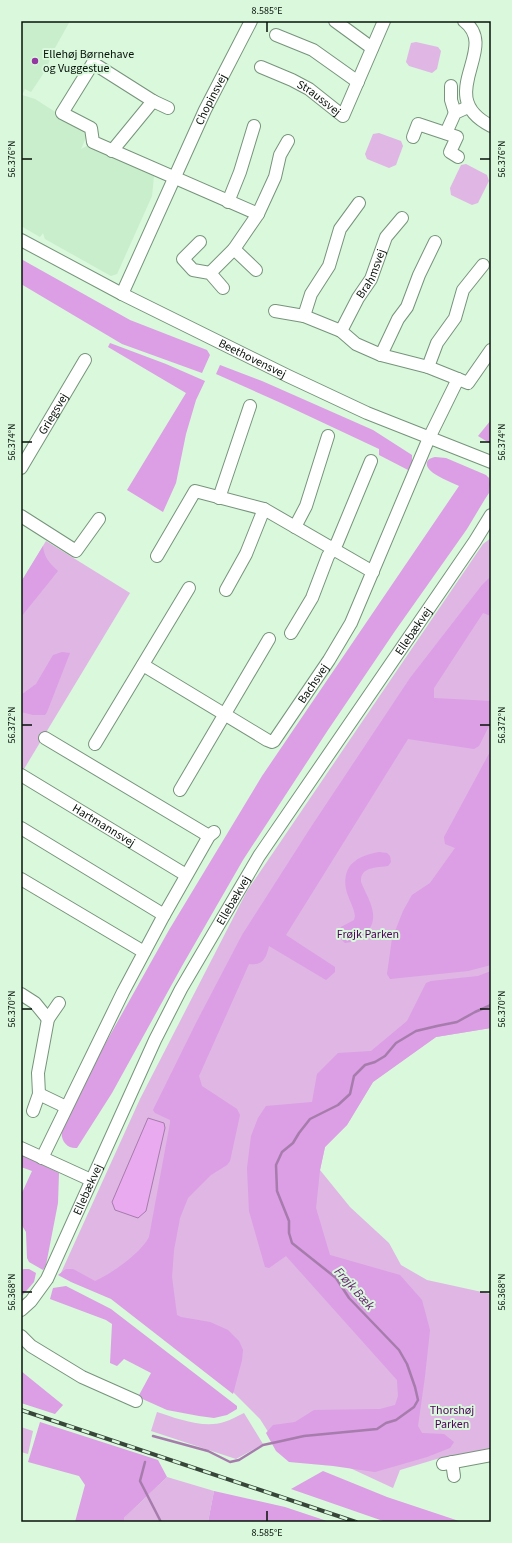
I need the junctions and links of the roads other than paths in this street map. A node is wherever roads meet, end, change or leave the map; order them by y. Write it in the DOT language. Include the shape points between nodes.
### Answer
graph roads {
  1 [pos="251,21"];
  2 [pos="335,21"];
  3 [pos="384,21"];
  4 [pos="464,21"];
  5 [pos="276,35"];
  6 [pos="372,48"];
  7 [pos="260,67"];
  8 [pos="358,82"];
  9 [pos="451,86"];
  10 [pos="153,101"];
  11 [pos="468,107"];
  12 [pos="168,108"];
  13 [pos="455,113"];
  14 [pos="254,126"];
  15 [pos="491,126"];
  16 [pos="446,134"];
  17 [pos="412,137"];
  18 [pos="288,141"];
  19 [pos="112,151"];
  20 [pos="458,157"];
  21 [pos="174,178"];
  22 [pos="228,202"];
  23 [pos="359,203"];
  24 [pos="258,214"];
  25 [pos="402,218"];
  26 [pos="21,240"];
  27 [pos="200,242"];
  28 [pos="435,242"];
  29 [pos="234,249"];
  30 [pos="483,265"];
  31 [pos="256,270"];
  32 [pos="210,273"];
  33 [pos="223,288"];
  34 [pos="122,294"];
  35 [pos="275,311"];
  36 [pos="304,316"];
  37 [pos="341,331"];
  38 [pos="491,350"];
  39 [pos="381,355"];
  40 [pos="85,360"];
  41 [pos="428,368"];
  42 [pos="458,379"];
  43 [pos="250,406"];
  44 [pos="328,436"];
  45 [pos="429,438"];
  46 [pos="372,461"];
  47 [pos="491,462"];
  48 [pos="21,468"];
  49 [pos="219,498"];
  50 [pos="264,509"];
  51 [pos="491,515"];
  52 [pos="21,516"];
  53 [pos="99,519"];
  54 [pos="295,527"];
  55 [pos="332,549"];
  56 [pos="157,556"];
  57 [pos="373,572"];
  58 [pos="189,588"];
  59 [pos="226,590"];
  60 [pos="291,633"];
  61 [pos="269,639"];
  62 [pos="143,665"];
  63 [pos="225,715"];
  64 [pos="45,738"];
  65 [pos="95,744"];
  66 [pos="21,775"];
  67 [pos="180,790"];
  68 [pos="21,828"];
  69 [pos="186,875"];
  70 [pos="21,879"];
  71 [pos="164,915"];
  72 [pos="144,952"];
  73 [pos="21,994"];
  74 [pos="59,1003"];
  75 [pos="48,1019"];
  76 [pos="39,1094"];
  77 [pos="66,1107"];
  78 [pos="34,1110"];
  79 [pos="21,1148"];
  80 [pos="42,1158"];
  81 [pos="91,1180"];
  82 [pos="21,1310"];
  83 [pos="21,1336"];
  84 [pos="136,1402"];
  85 [pos="491,1454"];
  86 [pos="454,1476"];
  1 -- 21 [label="street, Chopinsvej" via="205,110"];
  2 -- 6 [label="street"];
  3 -- 6 [label="street, Straussvej"];
  4 -- 11 [label="street" via="473,32 476,43 466,86"];
  5 -- 8 [label="street" via="313,50"];
  6 -- 8 [label="street, Straussvej"];
  7 -- 8 [label="street, Straussvej" via="309,89 343,116"];
  9 -- 13 [label="street" via="451,100"];
  10 -- 12 [label="street"];
  10 -- 19 [label="street"];
  10 -- 19 [label="street" via="93,63 62,113 91,128 93,142"];
  11 -- 13 [label="street"];
  11 -- 15 [label="street" via="474,115"];
  13 -- 16 [label="street"];
  14 -- 22 [label="street"];
  16 -- 17 [label="street" via="418,124"];
  16 -- 20 [label="street" via="457,137 450,152"];
  18 -- 24 [label="street" via="280,155 275,177"];
  19 -- 21 [label="street"];
  21 -- 22 [label="street"];
  21 -- 34 [label="street, Chopinsvej"];
  22 -- 24 [label="street"];
  23 -- 36 [label="street" via="340,229 329,266 311,294"];
  24 -- 29 [label="street"];
  25 -- 37 [label="street, Brahmsvej" via="386,237 371,279"];
  26 -- 34 [label="street, Beethovensvej"];
  27 -- 32 [label="street" via="183,259 193,270"];
  28 -- 39 [label="street" via="407,307 398,319"];
  29 -- 31 [label="street"];
  29 -- 32 [label="street"];
  30 -- 41 [label="street" via="463,290 455,318 437,343"];
  32 -- 33 [label="street"];
  34 -- 45 [label="street, Beethovensvej" via="288,376 367,413"];
  35 -- 36 [label="street"];
  36 -- 37 [label="street"];
  37 -- 39 [label="street" via="356,344"];
  38 -- 42 [label="street" via="468,383"];
  39 -- 41 [label="street"];
  40 -- 48 [label="street, Griegsvej"];
  41 -- 42 [label="street"];
  42 -- 45 [label="street"];
  43 -- 49 [label="street"];
  44 -- 54 [label="street" via="306,506"];
  45 -- 47 [label="street, Beethovensvej"];
  45 -- 57 [label="street, Bachsvej"];
  46 -- 55 [label="street" via="337,543"];
  49 -- 50 [label="street"];
  49 -- 56 [label="street" via="195,491"];
  50 -- 54 [label="street"];
  50 -- 59 [label="street" via="246,554"];
  51 -- 81 [label="street, Ellebækvej" via="259,856 181,989"];
  52 -- 53 [label="street" via="76,551"];
  54 -- 55 [label="street"];
  55 -- 57 [label="street"];
  55 -- 60 [label="street" via="312,598"];
  57 -- 63 [label="street, Bachsvej" via="344,635 274,741 267,740"];
  58 -- 62 [label="street"];
  61 -- 63 [label="street"];
  62 -- 63 [label="street, Bachsvej"];
  62 -- 65 [label="street"];
  63 -- 67 [label="street"];
  64 -- 69 [label="street" via="211,834"];
  66 -- 69 [label="street, Hartmannsvej"];
  68 -- 71 [label="street"];
  69 -- 71 [label="street"];
  70 -- 72 [label="street"];
  71 -- 72 [label="street"];
  72 -- 77 [label="street"];
  73 -- 75 [label="street" via="35,1003"];
  74 -- 75 [label="street"];
  75 -- 76 [label="street" via="38,1073"];
  76 -- 77 [label="street"];
  76 -- 78 [label="street"];
  77 -- 80 [label="street"];
  79 -- 80 [label="street"];
  80 -- 81 [label="street"];
  81 -- 82 [label="street, Ellebækvej" via="47,1278 31,1301"];
  83 -- 84 [label="street" via="31,1346 82,1377"];
  85 -- 86 [label="street" via="447,1463"];
}
